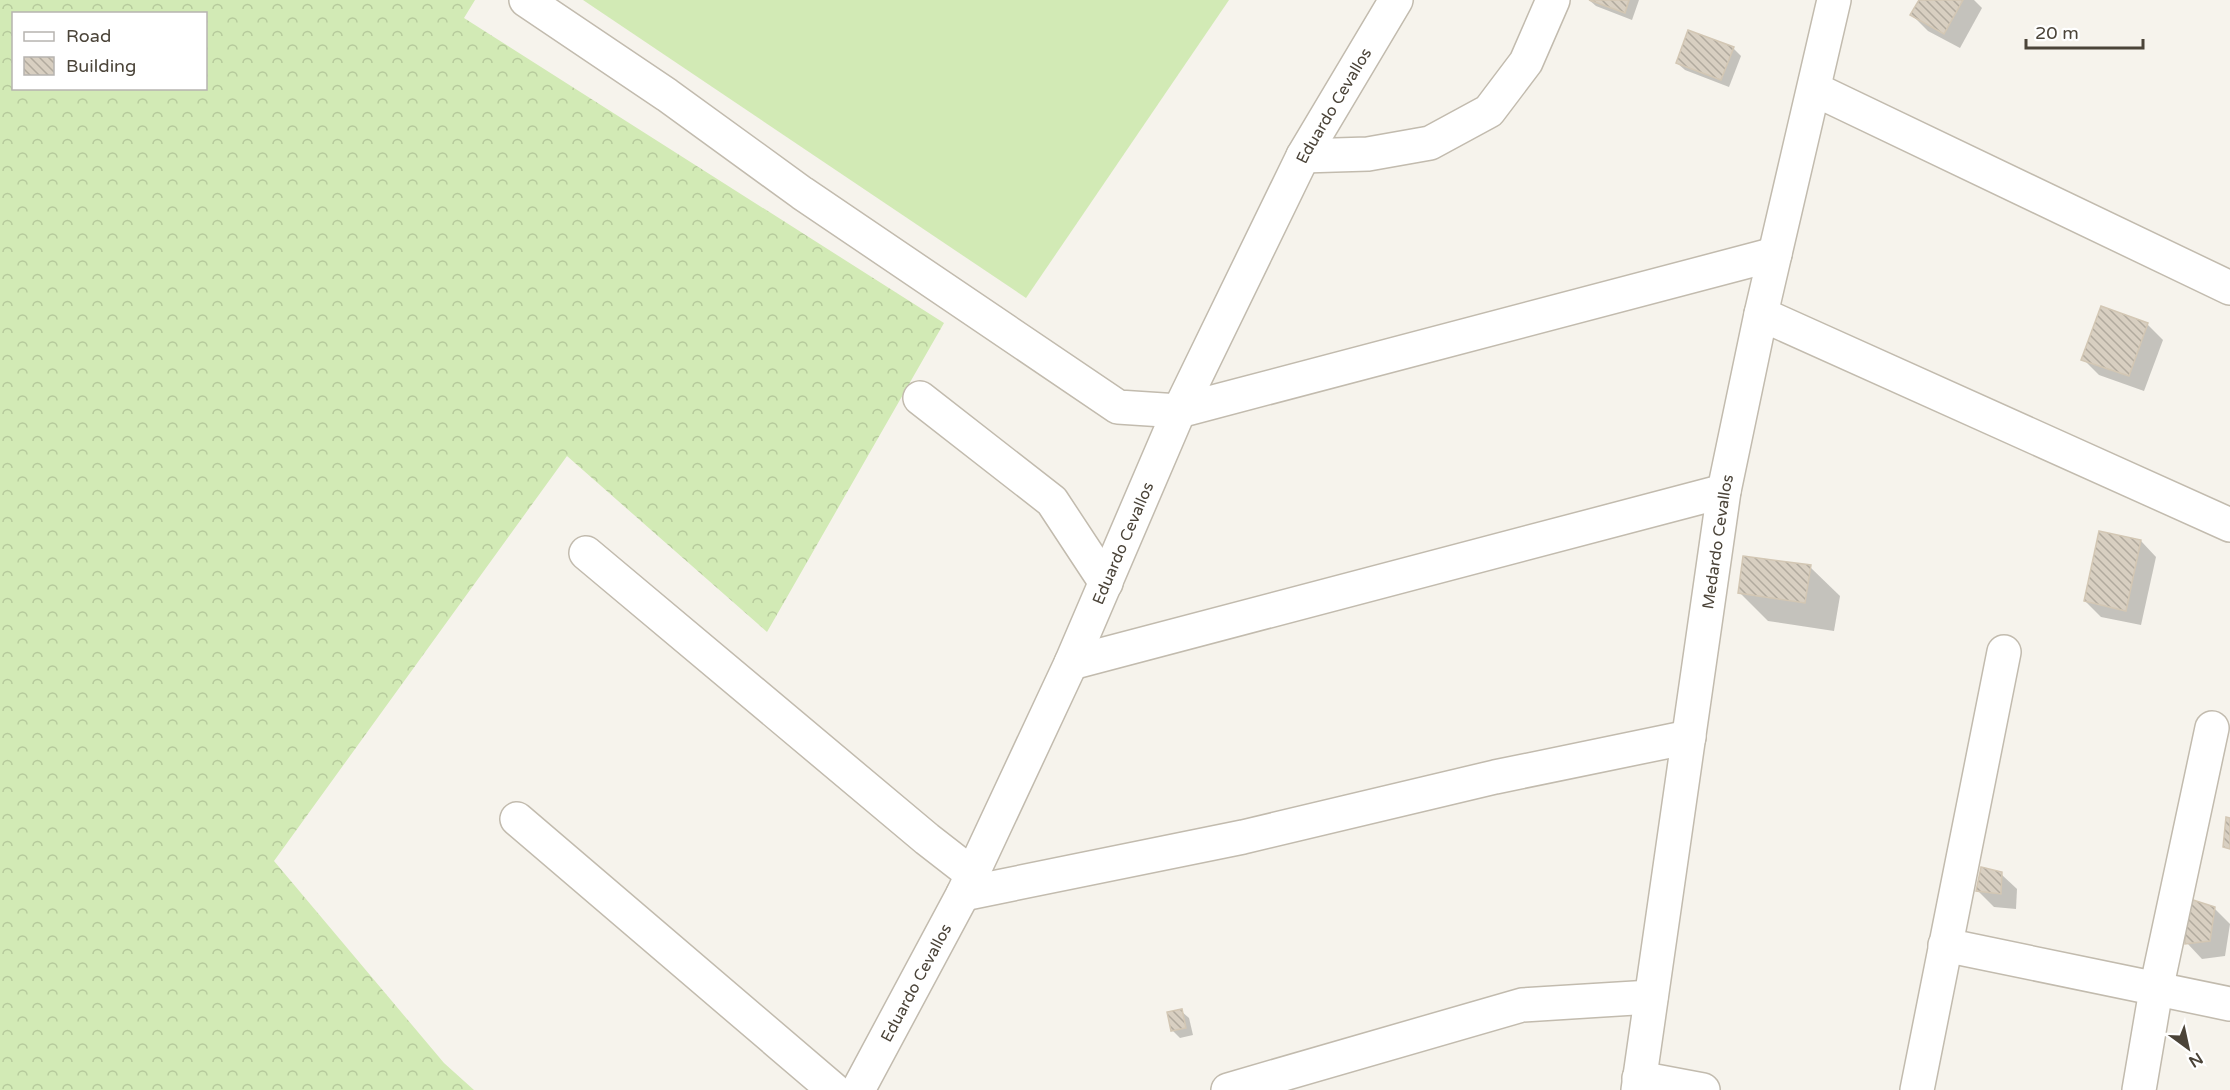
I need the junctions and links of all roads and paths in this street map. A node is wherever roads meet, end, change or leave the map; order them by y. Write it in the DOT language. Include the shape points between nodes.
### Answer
graph roads {
  1 [pos="526,0"];
  2 [pos="1396,0"];
  3 [pos="1553,0"];
  4 [pos="1834,0"];
  5 [pos="1814,89"];
  6 [pos="1303,156"];
  7 [pos="1775,254"];
  8 [pos="2230,288"];
  9 [pos="1761,314"];
  10 [pos="920,398"];
  11 [pos="1179,411"];
  12 [pos="1724,491"];
  13 [pos="2230,525"];
  14 [pos="586,553"];
  15 [pos="1106,583"];
  16 [pos="2004,652"];
  17 [pos="1071,663"];
  18 [pos="2212,728"];
  19 [pos="1689,737"];
  20 [pos="517,819"];
  21 [pos="968,884"];
  22 [pos="1945,945"];
  23 [pos="2156,990"];
  24 [pos="1650,997"];
  25 [pos="2230,1004"];
  26 [pos="1639,1084"];
  27 [pos="834,1090"];
  28 [pos="858,1090"];
  29 [pos="1228,1090"];
  30 [pos="1703,1090"];
  31 [pos="1917,1090"];
  32 [pos="2139,1090"];
  1 -- 11 [label="street" via="1118,407"];
  2 -- 6 [label="street, Eduardo Cevallos"];
  3 -- 6 [label="street" via="1526,62 1489,111 1430,143 1368,154"];
  4 -- 5 [label="street, Medardo Cevallos"];
  5 -- 7 [label="street, Medardo Cevallos"];
  5 -- 8 [label="street"];
  6 -- 11 [label="street, Eduardo Cevallos"];
  7 -- 9 [label="street, Medardo Cevallos"];
  7 -- 11 [label="street"];
  9 -- 12 [label="street, Medardo Cevallos"];
  9 -- 13 [label="street"];
  10 -- 15 [label="street" via="1052,501"];
  11 -- 15 [label="street, Eduardo Cevallos"];
  12 -- 17 [label="street"];
  12 -- 19 [label="street, Medardo Cevallos"];
  14 -- 21 [label="street" via="927,839"];
  15 -- 17 [label="street, Eduardo Cevallos"];
  16 -- 22 [label="street"];
  17 -- 21 [label="street, Eduardo Cevallos"];
  18 -- 23 [label="street"];
  19 -- 21 [label="street" via="1496,777 1243,837"];
  19 -- 24 [label="street, Medardo Cevallos"];
  20 -- 27 [label="street"];
  21 -- 28 [label="street, Eduardo Cevallos"];
  22 -- 23 [label="street"];
  22 -- 31 [label="street"];
  23 -- 25 [label="street"];
  23 -- 32 [label="street"];
  24 -- 26 [label="street, Medardo Cevallos"];
  24 -- 29 [label="street" via="1522,1005"];
  26 -- 30 [label="street"];
}
